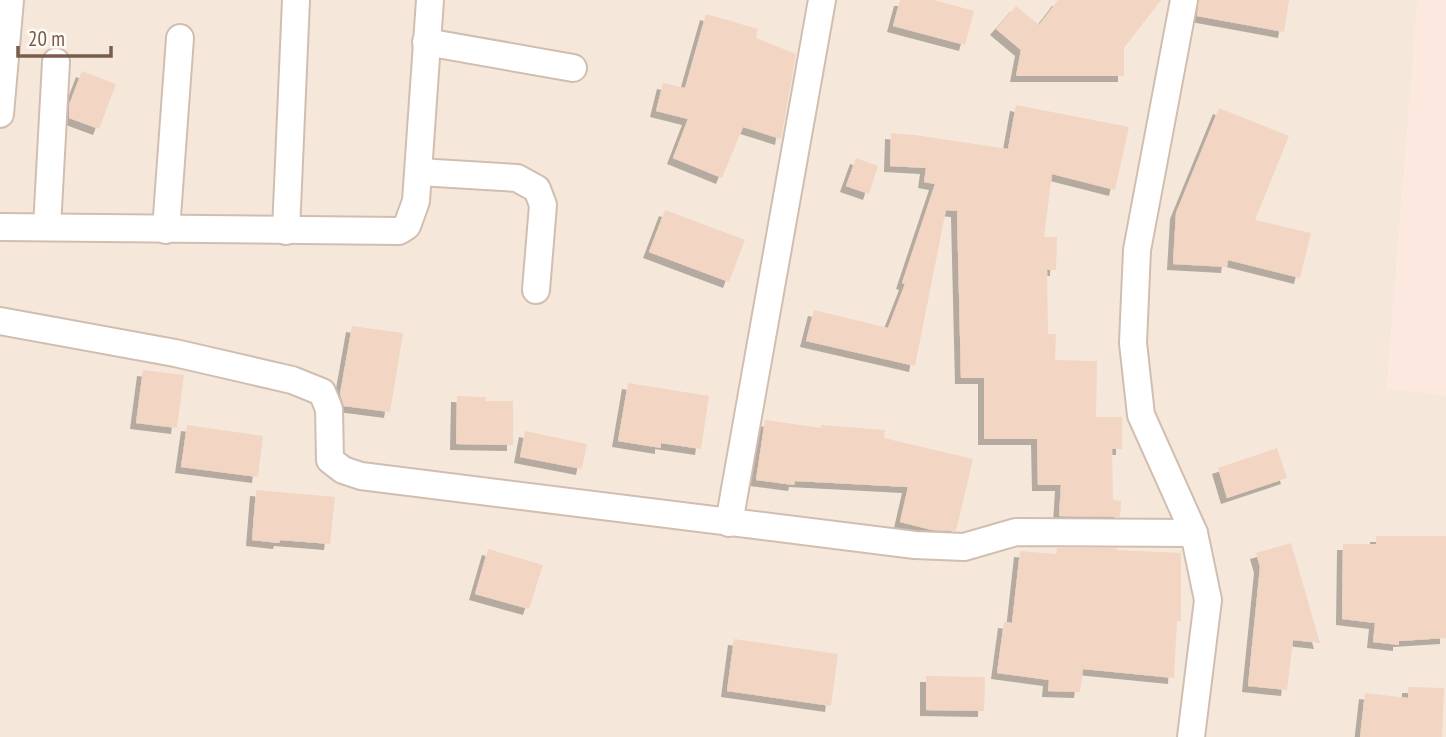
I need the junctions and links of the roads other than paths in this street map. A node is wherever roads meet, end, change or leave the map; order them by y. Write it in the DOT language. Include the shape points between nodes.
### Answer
graph roads {
  1 [pos="10,0"];
  2 [pos="296,0"];
  3 [pos="430,0"];
  4 [pos="822,0"];
  5 [pos="1184,0"];
  6 [pos="180,38"];
  7 [pos="426,42"];
  8 [pos="57,62"];
  9 [pos="573,68"];
  10 [pos="0,114"];
  11 [pos="419,172"];
  12 [pos="0,227"];
  13 [pos="47,227"];
  14 [pos="166,230"];
  15 [pos="286,231"];
  16 [pos="536,290"];
  17 [pos="0,321"];
  18 [pos="729,523"];
  19 [pos="1194,533"];
  20 [pos="1191,737"];
  1 -- 10 [label="street"];
  2 -- 15 [label="street"];
  3 -- 7 [label="street"];
  4 -- 18 [label="street"];
  5 -- 19 [label="street" via="1137,250 1133,343 1141,415"];
  6 -- 14 [label="street"];
  7 -- 9 [label="street"];
  7 -- 11 [label="street"];
  8 -- 13 [label="street"];
  11 -- 15 [label="street" via="412,216 400,231"];
  11 -- 16 [label="street" via="517,178 537,189 543,205"];
  12 -- 13 [label="street"];
  13 -- 14 [label="street"];
  14 -- 15 [label="street"];
  17 -- 18 [label="street" via="175,353 292,380 322,392 329,409 330,460 361,476"];
  18 -- 19 [label="street" via="964,547 1016,532"];
  19 -- 20 [label="street" via="1208,600"];
}
